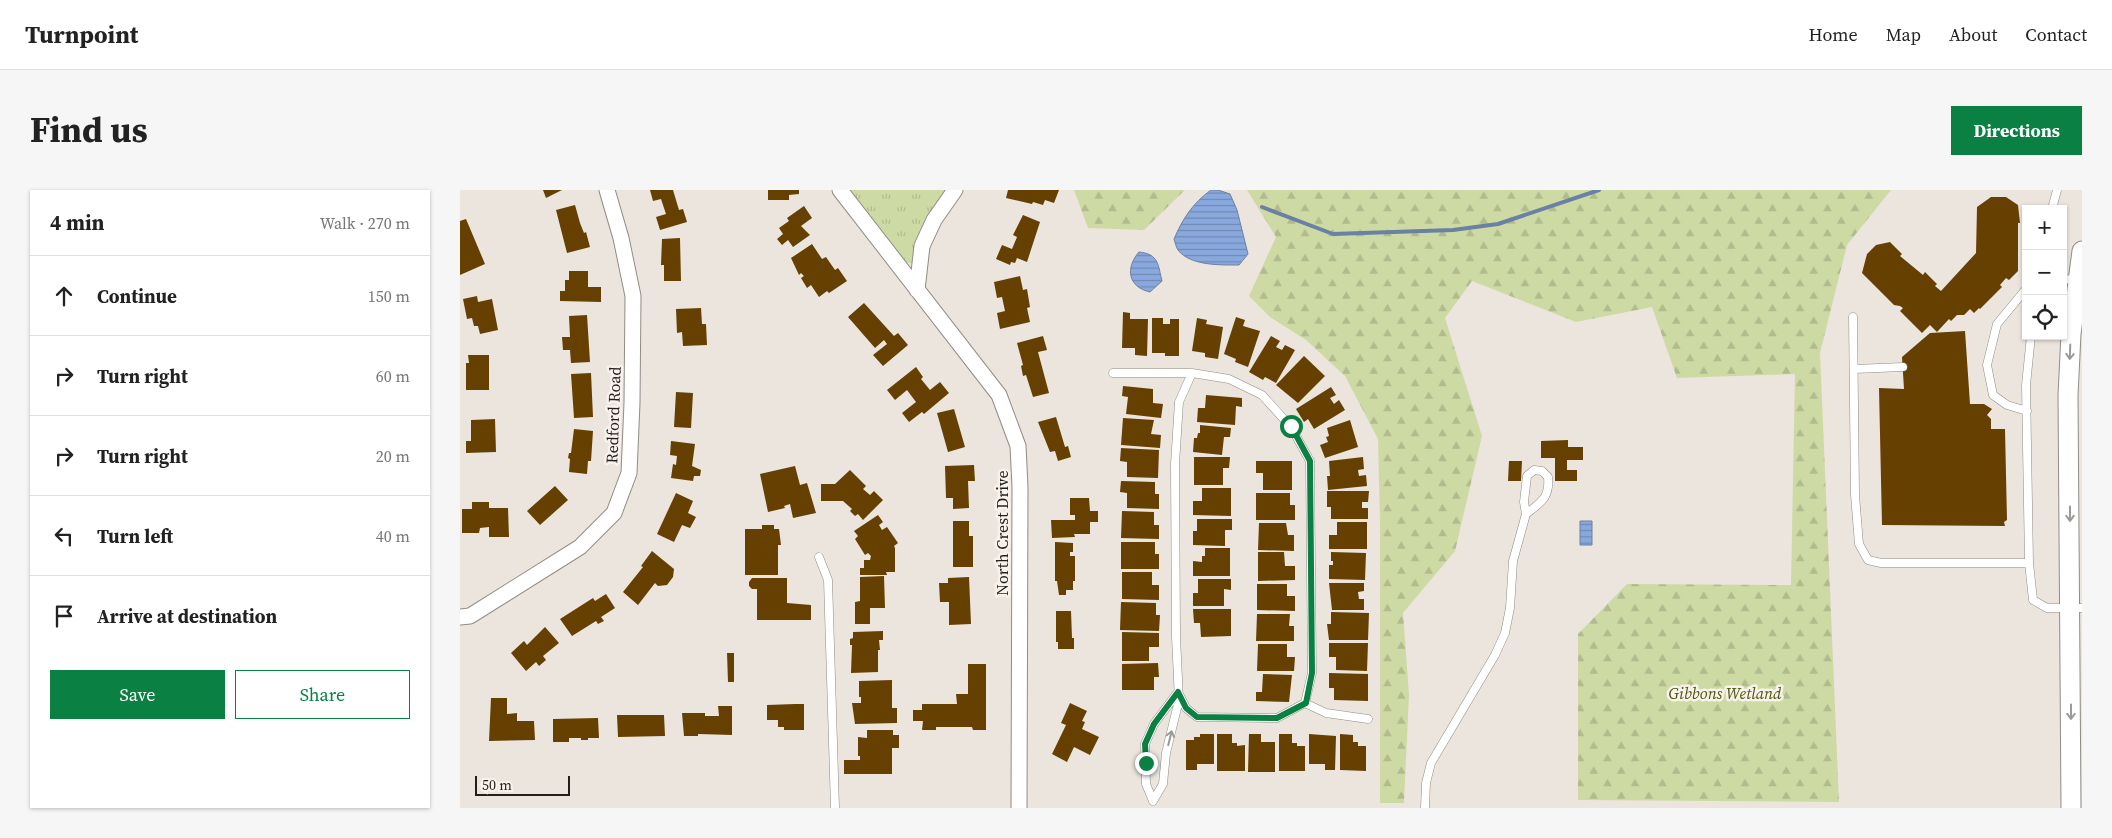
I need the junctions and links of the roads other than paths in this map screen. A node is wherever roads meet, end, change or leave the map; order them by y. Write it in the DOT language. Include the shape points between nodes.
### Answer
graph roads {
  1 [pos="607,190"];
  2 [pos="840,190"];
  3 [pos="956,190"];
  4 [pos="2058,190"];
  5 [pos="2053,205"];
  6 [pos="2082,251"];
  7 [pos="2074,280"];
  8 [pos="916,290"];
  9 [pos="2022,294"];
  10 [pos="1853,317"];
  11 [pos="2031,340"];
  12 [pos="1903,367"];
  13 [pos="1854,369"];
  14 [pos="1113,373"];
  15 [pos="1192,374"];
  16 [pos="2026,410"];
  17 [pos="1526,514"];
  18 [pos="819,557"];
  19 [pos="2028,563"];
  20 [pos="2076,608"];
  21 [pos="460,617"];
  22 [pos="1178,692"];
  23 [pos="1306,703"];
  24 [pos="1368,719"];
  25 [pos="835,808"];
  26 [pos="1019,808"];
  27 [pos="1425,808"];
  28 [pos="2071,808"];
  1 -- 21 [label="street, Redford Road" via="633,296 629,473 614,513 580,548 470,616"];
  2 -- 8 [label="street, North Crest Drive"];
  3 -- 8 [label="street" via="934,220 922,246"];
  4 -- 5 [label="lane"];
  6 -- 7 [label="street"];
  7 -- 20 [label="street, one-way" via="2068,395"];
  8 -- 26 [label="street, North Crest Drive" via="999,395 1018,446"];
  9 -- 16 [label="lane" via="1997,324 1987,365 1993,395 2007,405"];
  10 -- 13 [label="lane"];
  11 -- 16 [label="lane"];
  12 -- 13 [label="lane"];
  13 -- 19 [label="lane" via="1855,495 1859,544 1868,560 1881,563"];
  14 -- 15 [label="lane"];
  15 -- 22 [label="lane" via="1179,402 1174,464"];
  15 -- 23 [label="lane" via="1229,379 1262,395 1291,426 1310,461 1312,673"];
  16 -- 19 [label="lane"];
  17 -- 17 [label="lane" via="1545,499 1548,477 1542,471 1534,470 1527,476"];
  17 -- 27 [label="lane" via="1513,561 1505,633 1431,763"];
  18 -- 25 [label="lane" via="828,580"];
  19 -- 20 [label="lane" via="2033,600 2047,608"];
  20 -- 28 [label="street, one-way"];
  22 -- 22 [label="lane, one-way" via="1154,724 1145,744 1146,784 1153,801 1163,784"];
  22 -- 23 [label="lane" via="1186,708 1197,717 1277,718"];
  23 -- 24 [label="lane" via="1326,714"];
}
